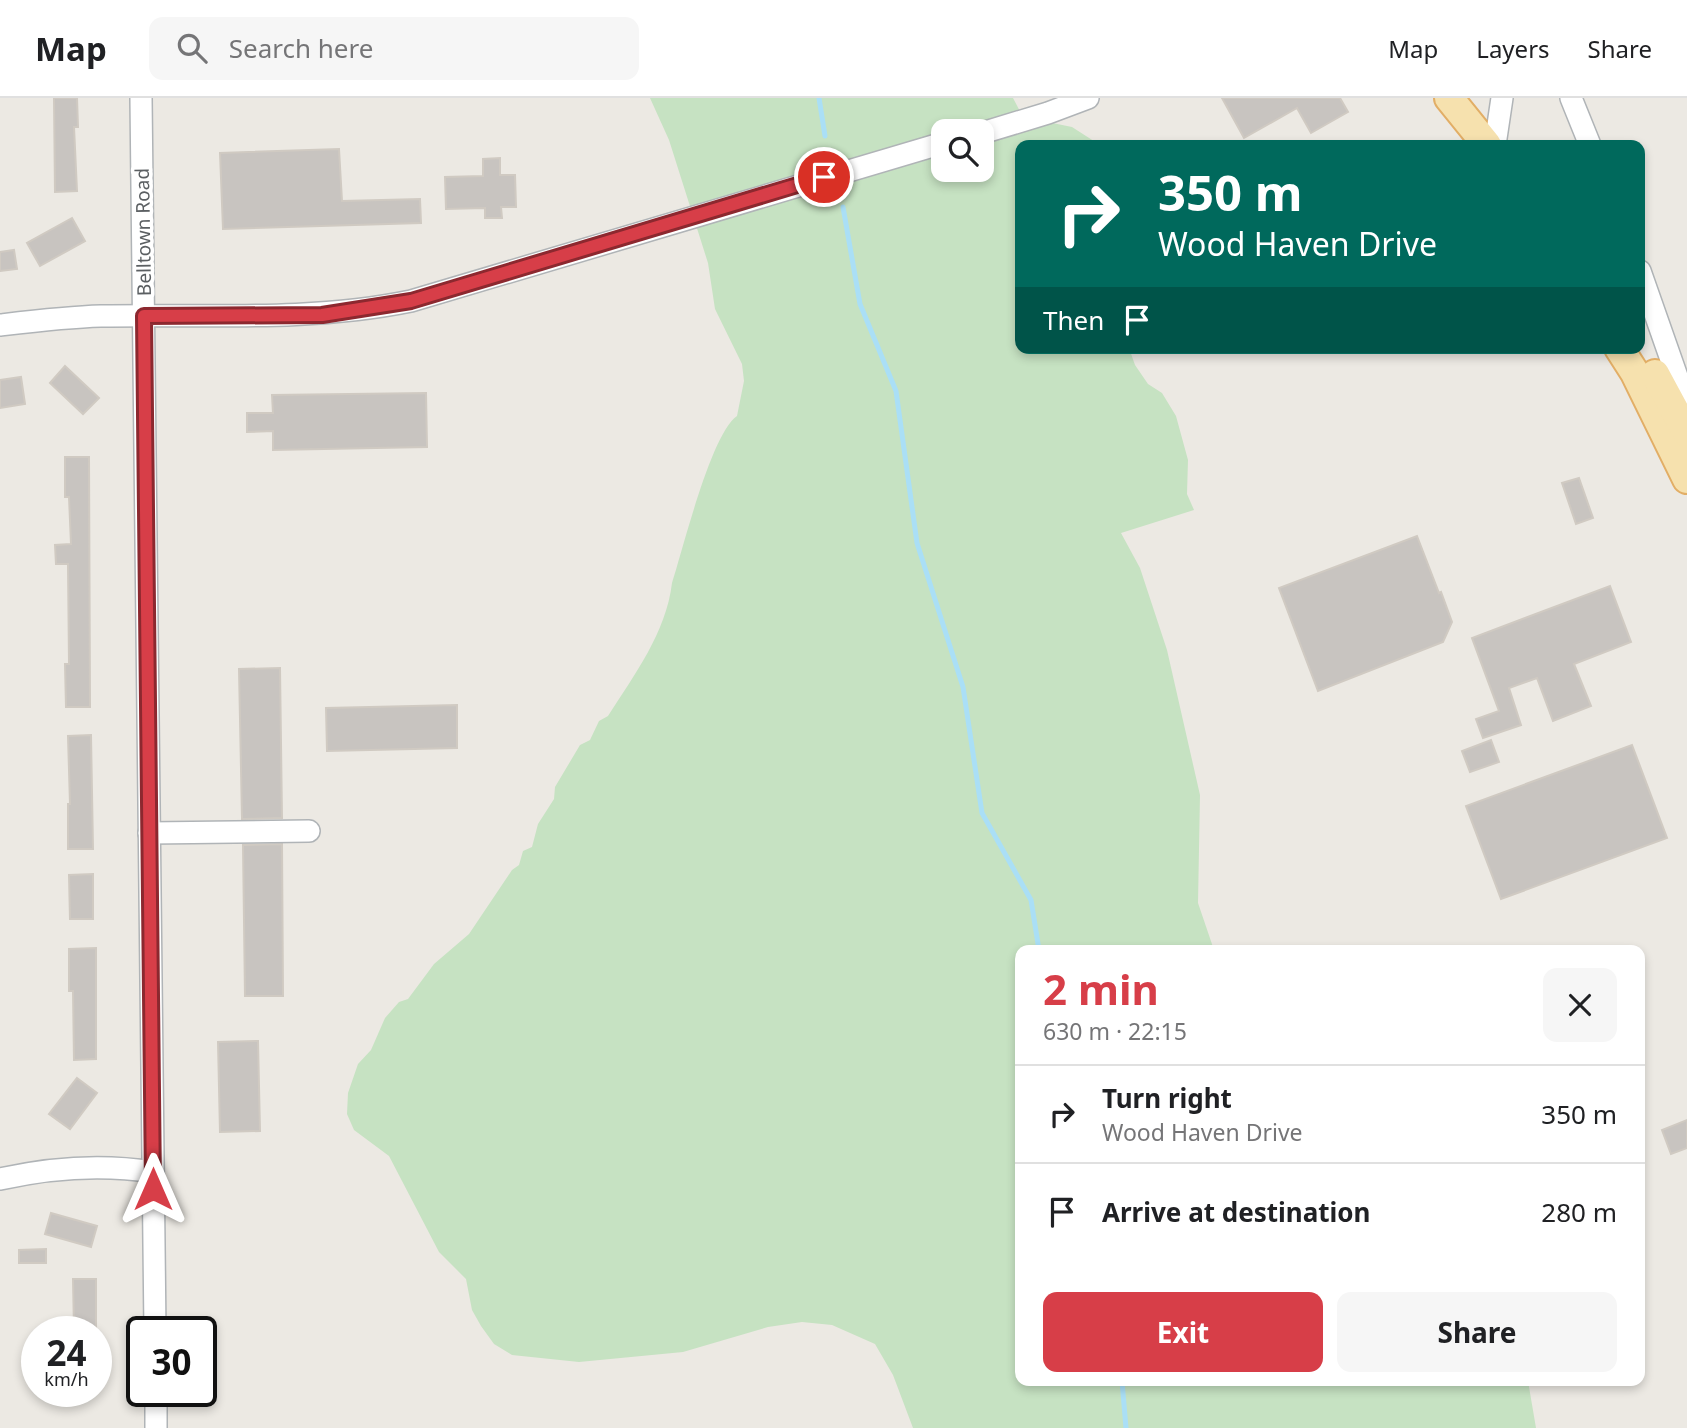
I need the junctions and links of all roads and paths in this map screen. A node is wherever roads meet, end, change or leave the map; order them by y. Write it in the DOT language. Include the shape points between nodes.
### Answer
graph roads {
  1 [pos="141,98"];
  2 [pos="1088,98"];
  3 [pos="1449,98"];
  4 [pos="1474,98"];
  5 [pos="1502,98"];
  6 [pos="1572,98"];
  7 [pos="994,129"];
  8 [pos="1496,140"];
  9 [pos="1496,140"];
  10 [pos="1497,140"];
  11 [pos="1588,140"];
  12 [pos="931,147"];
  13 [pos="1645,285"];
  14 [pos="144,316"];
  15 [pos="0,325"];
  16 [pos="1623,354"];
  17 [pos="1643,354"];
  18 [pos="1687,405"];
  19 [pos="1687,433"];
  20 [pos="1687,479"];
  21 [pos="309,831"];
  22 [pos="149,833"];
  23 [pos="153,1171"];
  24 [pos="0,1179"];
  25 [pos="155,1316"];
  26 [pos="156,1407"];
  27 [pos="156,1428"];
  1 -- 14 [label="street, Belltown Road"];
  2 -- 7 [label="street"];
  3 -- 8 [label="main road"];
  4 -- 9 [label="main road"];
  5 -- 10 [label="street"];
  6 -- 11 [label="street"];
  12 -- 14 [label="street" via="411,301 322,315"];
  13 -- 18 [label="street"];
  14 -- 15 [label="street"];
  14 -- 22 [label="street, Belltown Road"];
  16 -- 20 [label="main road"];
  17 -- 19 [label="main road"];
  21 -- 22 [label="street"];
  22 -- 23 [label="street, Belltown Road"];
  23 -- 24 [label="street" via="53,1170"];
  23 -- 25 [label="street, Belltown Road"];
  26 -- 27 [label="street"];
}
